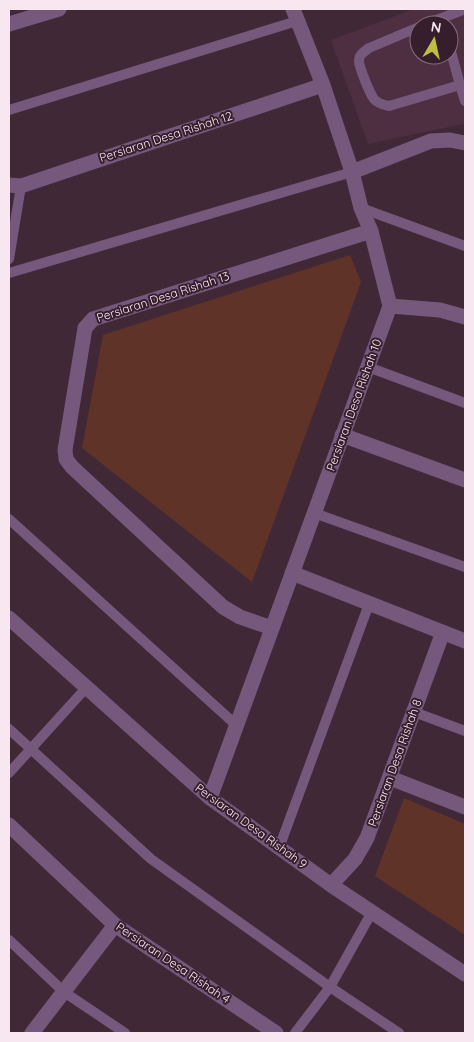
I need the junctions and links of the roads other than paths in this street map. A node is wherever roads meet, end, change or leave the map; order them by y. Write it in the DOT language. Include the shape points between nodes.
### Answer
graph roads {
  1 [pos="59,9"];
  2 [pos="295,15"];
  3 [pos="9,24"];
  4 [pos="409,31"];
  5 [pos="455,65"];
  6 [pos="324,85"];
  7 [pos="460,85"];
  8 [pos="465,101"];
  9 [pos="9,110"];
  10 [pos="465,143"];
  11 [pos="352,172"];
  12 [pos="15,186"];
  13 [pos="361,208"];
  14 [pos="371,231"];
  15 [pos="465,246"];
  16 [pos="9,260"];
  17 [pos="9,273"];
  18 [pos="390,306"];
  19 [pos="465,316"];
  20 [pos="368,367"];
  21 [pos="465,403"];
  22 [pos="342,436"];
  23 [pos="465,480"];
  24 [pos="314,513"];
  25 [pos="9,520"];
  26 [pos="465,567"];
  27 [pos="292,573"];
  28 [pos="369,604"];
  29 [pos="9,618"];
  30 [pos="272,628"];
  31 [pos="443,632"];
  32 [pos="465,641"];
  33 [pos="86,688"];
  34 [pos="414,712"];
  35 [pos="236,725"];
  36 [pos="9,729"];
  37 [pos="465,731"];
  38 [pos="30,749"];
  39 [pos="9,773"];
  40 [pos="390,778"];
  41 [pos="210,798"];
  42 [pos="465,807"];
  43 [pos="9,825"];
  44 [pos="280,848"];
  45 [pos="331,885"];
  46 [pos="372,912"];
  47 [pos="115,925"];
  48 [pos="9,940"];
  49 [pos="465,974"];
  50 [pos="330,987"];
  51 [pos="64,992"];
  52 [pos="32,1033"];
  53 [pos="126,1033"];
  54 [pos="276,1033"];
  55 [pos="295,1033"];
  56 [pos="399,1033"];
  1 -- 3 [label="street"];
  2 -- 6 [label="street"];
  2 -- 9 [label="lane"];
  4 -- 7 [label="lane" via="362,53 360,67 374,99 389,106"];
  5 -- 7 [label="lane"];
  6 -- 11 [label="street"];
  6 -- 12 [label="street, Persiaran Desa Rishah 12"];
  7 -- 8 [label="lane"];
  10 -- 11 [label="street" via="450,140 431,142"];
  11 -- 13 [label="street"];
  11 -- 17 [label="lane"];
  12 -- 16 [label="lane"];
  13 -- 14 [label="street"];
  13 -- 15 [label="lane"];
  14 -- 18 [label="street"];
  14 -- 30 [label="street, Persiaran Desa Rishah 13" via="93,319 85,328 66,459 223,607"];
  18 -- 19 [label="street" via="440,310"];
  18 -- 20 [label="street, Persiaran Desa Rishah 10"];
  20 -- 21 [label="lane"];
  20 -- 22 [label="street, Persiaran Desa Rishah 10"];
  22 -- 23 [label="street"];
  22 -- 24 [label="street, Persiaran Desa Rishah 10"];
  24 -- 26 [label="lane"];
  24 -- 27 [label="street, Persiaran Desa Rishah 10"];
  25 -- 35 [label="lane"];
  27 -- 28 [label="street"];
  27 -- 30 [label="street, Persiaran Desa Rishah 10"];
  28 -- 31 [label="street"];
  28 -- 44 [label="lane"];
  29 -- 33 [label="street, Persiaran Desa Rishah 9"];
  30 -- 35 [label="street, Persiaran Desa Rishah 10"];
  31 -- 32 [label="street"];
  31 -- 34 [label="street, Persiaran Desa Rishah 8"];
  33 -- 38 [label="lane"];
  33 -- 41 [label="street, Persiaran Desa Rishah 9"];
  34 -- 37 [label="lane"];
  34 -- 40 [label="street, Persiaran Desa Rishah 8"];
  35 -- 41 [label="street, Persiaran Desa Rishah 10"];
  36 -- 38 [label="lane"];
  38 -- 39 [label="lane"];
  38 -- 50 [label="lane" via="151,859"];
  40 -- 42 [label="street"];
  40 -- 45 [label="street, Persiaran Desa Rishah 8" via="367,838 355,859"];
  41 -- 44 [label="street, Persiaran Desa Rishah 9"];
  43 -- 47 [label="street, Persiaran Desa Rishah 4"];
  44 -- 45 [label="street, Persiaran Desa Rishah 9"];
  45 -- 46 [label="street, Persiaran Desa Rishah 9"];
  46 -- 49 [label="street, Persiaran Desa Rishah 9"];
  46 -- 50 [label="lane"];
  47 -- 51 [label="street"];
  47 -- 54 [label="street, Persiaran Desa Rishah 4"];
  48 -- 51 [label="lane"];
  50 -- 55 [label="lane"];
  50 -- 56 [label="lane"];
  51 -- 52 [label="street"];
  51 -- 53 [label="lane"];
}
